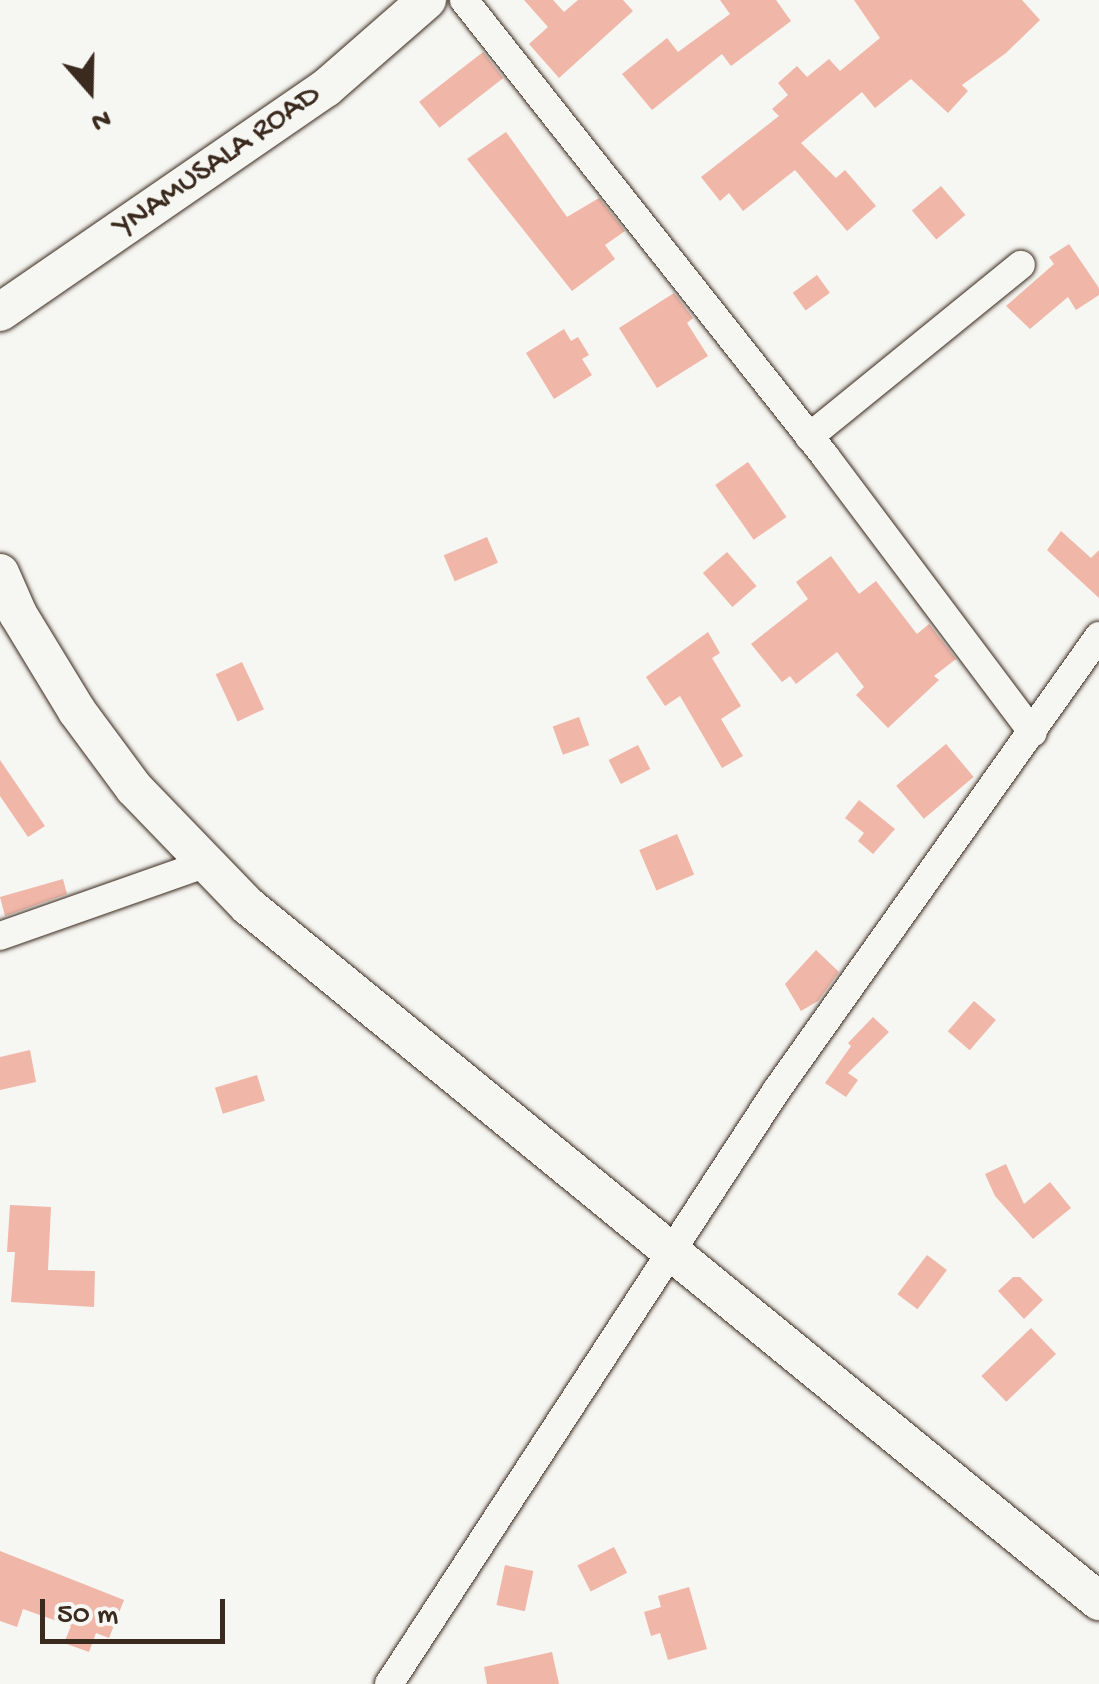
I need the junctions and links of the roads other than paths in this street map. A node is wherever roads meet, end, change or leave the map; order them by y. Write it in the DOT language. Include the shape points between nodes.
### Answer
graph roads {
  1 [pos="427,0"];
  2 [pos="464,0"];
  3 [pos="1021,264"];
  4 [pos="0,312"];
  5 [pos="809,437"];
  6 [pos="0,573"];
  7 [pos="1099,636"];
  8 [pos="1033,733"];
  9 [pos="207,863"];
  10 [pos="0,936"];
  11 [pos="672,1252"];
  12 [pos="1099,1602"];
  13 [pos="389,1684"];
  1 -- 4 [label="main road, YNAMUSALA ROAD" via="326,88"];
  2 -- 5 [label="street"];
  3 -- 5 [label="street"];
  5 -- 8 [label="street"];
  6 -- 9 [label="main road" via="76,711 134,788"];
  7 -- 8 [label="street"];
  8 -- 11 [label="street" via="776,1091"];
  9 -- 10 [label="street"];
  9 -- 11 [label="main road" via="248,906"];
  11 -- 12 [label="main road"];
  11 -- 13 [label="street"];
}
